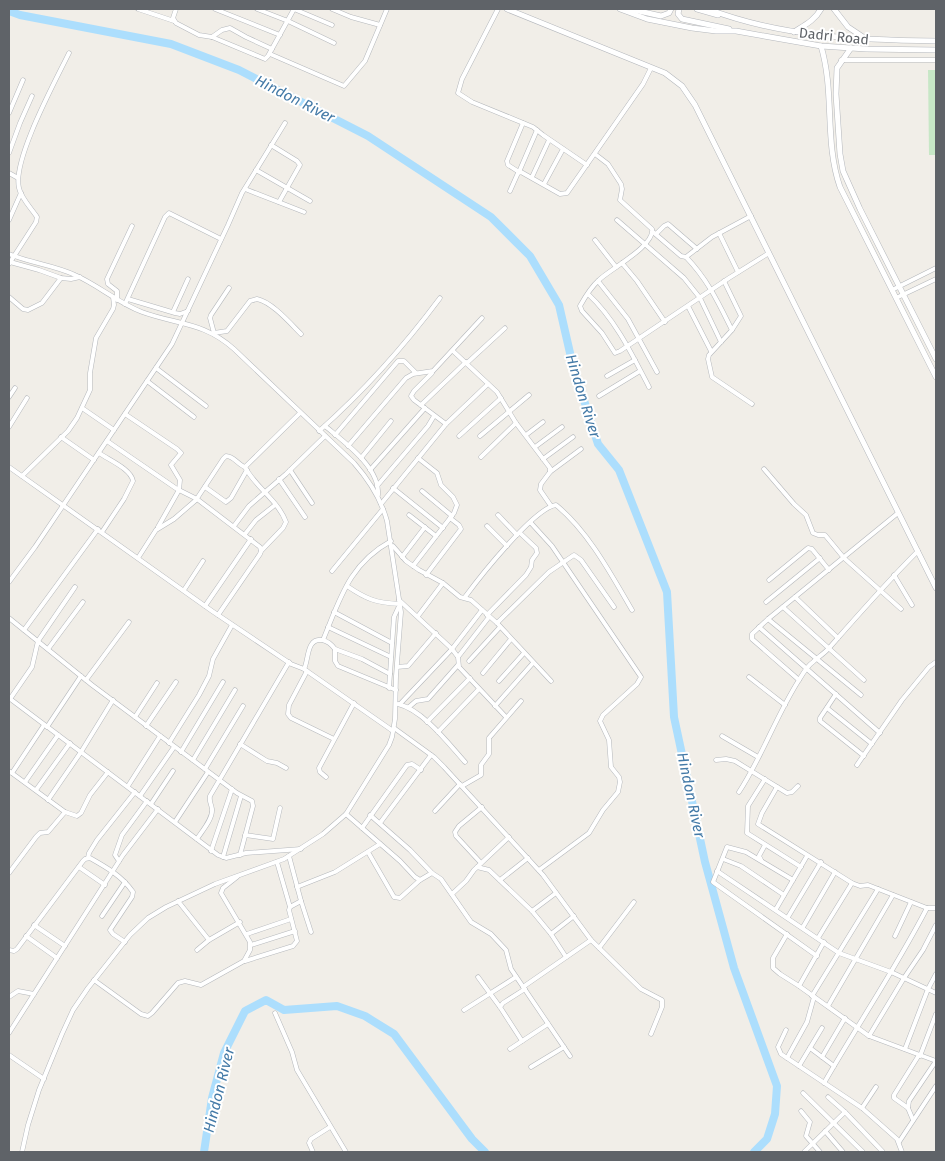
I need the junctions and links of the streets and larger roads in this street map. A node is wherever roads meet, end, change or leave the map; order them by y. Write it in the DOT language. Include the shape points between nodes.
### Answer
graph roads {
  1 [pos="138,9"];
  2 [pos="176,9"];
  3 [pos="215,9"];
  4 [pos="257,9"];
  5 [pos="294,9"];
  6 [pos="332,9"];
  7 [pos="387,9"];
  8 [pos="498,9"];
  9 [pos="507,9"];
  10 [pos="620,9"];
  11 [pos="630,9"];
  12 [pos="671,9"];
  13 [pos="679,9"];
  14 [pos="696,9"];
  15 [pos="708,9"];
  16 [pos="821,9"];
  17 [pos="834,9"];
  18 [pos="227,11"];
  19 [pos="734,19"];
  20 [pos="174,21"];
  21 [pos="288,21"];
  22 [pos="380,25"];
  23 [pos="332,26"];
  24 [pos="736,31"];
  25 [pos="794,32"];
  26 [pos="280,35"];
  27 [pos="212,37"];
  28 [pos="869,40"];
  29 [pos="936,41"];
  30 [pos="334,43"];
  31 [pos="821,46"];
  32 [pos="851,48"];
  33 [pos="272,49"];
  34 [pos="936,50"];
  35 [pos="69,52"];
  36 [pos="270,54"];
  37 [pos="841,60"];
  38 [pos="936,60"];
  39 [pos="651,68"];
  40 [pos="23,80"];
  41 [pos="32,96"];
  42 [pos="9,113"];
  43 [pos="285,123"];
  44 [pos="523,123"];
  45 [pos="536,130"];
  46 [pos="549,140"];
  47 [pos="271,145"];
  48 [pos="563,149"];
  49 [pos="9,154"];
  50 [pos="594,154"];
  51 [pos="587,165"];
  52 [pos="256,170"];
  53 [pos="519,172"];
  54 [pos="9,173"];
  55 [pos="532,177"];
  56 [pos="18,178"];
  57 [pos="544,184"];
  58 [pos="288,188"];
  59 [pos="245,189"];
  60 [pos="510,191"];
  61 [pos="21,193"];
  62 [pos="310,201"];
  63 [pos="279,202"];
  64 [pos="304,212"];
  65 [pos="751,216"];
  66 [pos="9,220"];
  67 [pos="617,220"];
  68 [pos="132,226"];
  69 [pos="655,233"];
  70 [pos="719,233"];
  71 [pos="221,239"];
  72 [pos="595,240"];
  73 [pos="645,244"];
  74 [pos="697,249"];
  75 [pos="769,253"];
  76 [pos="11,255"];
  77 [pos="686,257"];
  78 [pos="10,263"];
  79 [pos="622,263"];
  80 [pos="616,268"];
  81 [pos="936,268"];
  82 [pos="738,272"];
  83 [pos="80,277"];
  84 [pos="61,278"];
  85 [pos="936,278"];
  86 [pos="188,279"];
  87 [pos="598,281"];
  88 [pos="724,281"];
  89 [pos="900,286"];
  90 [pos="229,288"];
  91 [pos="712,289"];
  92 [pos="892,290"];
  93 [pos="588,294"];
  94 [pos="904,294"];
  95 [pos="9,297"];
  96 [pos="113,297"];
  97 [pos="440,298"];
  98 [pos="700,298"];
  99 [pos="896,298"];
  100 [pos="128,299"];
  101 [pos="118,300"];
  102 [pos="126,304"];
  103 [pos="688,306"];
  104 [pos="188,311"];
  105 [pos="172,312"];
  106 [pos="482,318"];
  107 [pos="665,322"];
  108 [pos="183,323"];
  109 [pos="505,328"];
  110 [pos="732,330"];
  111 [pos="214,334"];
  112 [pos="300,334"];
  113 [pos="640,339"];
  114 [pos="721,342"];
  115 [pos="628,347"];
  116 [pos="453,351"];
  117 [pos="712,351"];
  118 [pos="936,359"];
  119 [pos="634,360"];
  120 [pos="466,363"];
  121 [pos="156,368"];
  122 [pos="433,371"];
  123 [pos="640,371"];
  124 [pos="658,372"];
  125 [pos="416,374"];
  126 [pos="607,376"];
  127 [pos="936,377"];
  128 [pos="147,381"];
  129 [pos="488,384"];
  130 [pos="649,387"];
  131 [pos="15,388"];
  132 [pos="530,395"];
  133 [pos="598,396"];
  134 [pos="9,397"];
  135 [pos="27,398"];
  136 [pos="501,398"];
  137 [pos="752,404"];
  138 [pos="206,406"];
  139 [pos="423,407"];
  140 [pos="82,408"];
  141 [pos="508,411"];
  142 [pos="300,413"];
  143 [pos="125,414"];
  144 [pos="434,416"];
  145 [pos="194,417"];
  146 [pos="391,422"];
  147 [pos="543,422"];
  148 [pos="516,423"];
  149 [pos="446,424"];
  150 [pos="325,426"];
  151 [pos="9,427"];
  152 [pos="562,427"];
  153 [pos="114,430"];
  154 [pos="319,431"];
  155 [pos="335,435"];
  156 [pos="325,436"];
  157 [pos="458,436"];
  158 [pos="480,436"];
  159 [pos="526,436"];
  160 [pos="61,437"];
  161 [pos="573,437"];
  162 [pos="107,441"];
  163 [pos="348,446"];
  164 [pos="535,447"];
  165 [pos="581,448"];
  166 [pos="99,453"];
  167 [pos="481,457"];
  168 [pos="361,458"];
  169 [pos="418,458"];
  170 [pos="543,459"];
  171 [pos="94,460"];
  172 [pos="9,466"];
  173 [pos="246,468"];
  174 [pos="764,469"];
  175 [pos="290,470"];
  176 [pos="370,470"];
  177 [pos="550,472"];
  178 [pos="22,476"];
  179 [pos="279,480"];
  180 [pos="377,486"];
  181 [pos="205,487"];
  182 [pos="393,488"];
  183 [pos="179,490"];
  184 [pos="422,490"];
  185 [pos="266,491"];
  186 [pos="378,497"];
  187 [pos="197,499"];
  188 [pos="312,503"];
  189 [pos="381,504"];
  190 [pos="275,505"];
  191 [pos="64,506"];
  192 [pos="551,506"];
  193 [pos="383,509"];
  194 [pos="898,513"];
  195 [pos="409,515"];
  196 [pos="498,515"];
  197 [pos="305,517"];
  198 [pos="451,517"];
  199 [pos="531,522"];
  200 [pos="234,526"];
  201 [pos="487,526"];
  202 [pos="425,527"];
  203 [pos="442,528"];
  204 [pos="98,529"];
  205 [pos="156,530"];
  206 [pos="102,532"];
  207 [pos="245,534"];
  208 [pos="519,534"];
  209 [pos="436,536"];
  210 [pos="251,539"];
  211 [pos="391,543"];
  212 [pos="507,546"];
  213 [pos="262,551"];
  214 [pos="918,551"];
  215 [pos="402,557"];
  216 [pos="138,558"];
  217 [pos="820,558"];
  218 [pos="844,558"];
  219 [pos="203,560"];
  220 [pos="563,562"];
  221 [pos="413,566"];
  222 [pos="828,570"];
  223 [pos="332,571"];
  224 [pos="426,575"];
  225 [pos="894,575"];
  226 [pos="769,580"];
  227 [pos="9,582"];
  228 [pos="443,584"];
  229 [pos="347,586"];
  230 [pos="75,587"];
  231 [pos="936,588"];
  232 [pos="184,590"];
  233 [pos="880,591"];
  234 [pos="465,597"];
  235 [pos="795,598"];
  236 [pos="84,602"];
  237 [pos="400,602"];
  238 [pos="766,602"];
  239 [pos="912,605"];
  240 [pos="205,606"];
  241 [pos="614,607"];
  242 [pos="783,608"];
  243 [pos="901,608"];
  244 [pos="482,610"];
  245 [pos="632,610"];
  246 [pos="334,612"];
  247 [pos="218,615"];
  248 [pos="418,616"];
  249 [pos="488,616"];
  250 [pos="9,618"];
  251 [pos="768,619"];
  252 [pos="129,622"];
  253 [pos="232,625"];
  254 [pos="498,625"];
  255 [pos="328,627"];
  256 [pos="759,627"];
  257 [pos="24,630"];
  258 [pos="436,633"];
  259 [pos="838,638"];
  260 [pos="511,639"];
  261 [pos="323,640"];
  262 [pos="38,641"];
  263 [pos="392,643"];
  264 [pos="48,649"];
  265 [pos="335,649"];
  266 [pos="452,649"];
  267 [pos="828,649"];
  268 [pos="524,653"];
  269 [pos="391,657"];
  270 [pos="458,657"];
  271 [pos="818,660"];
  272 [pos="469,661"];
  273 [pos="289,662"];
  274 [pos="936,662"];
  275 [pos="533,663"];
  276 [pos="458,665"];
  277 [pos="397,667"];
  278 [pos="808,668"];
  279 [pos="306,670"];
  280 [pos="483,673"];
  281 [pos="390,674"];
  282 [pos="81,676"];
  283 [pos="749,677"];
  284 [pos="470,678"];
  285 [pos="86,680"];
  286 [pos="799,680"];
  287 [pos="864,680"];
  288 [pos="499,681"];
  289 [pos="551,681"];
  290 [pos="176,682"];
  291 [pos="223,682"];
  292 [pos="157,683"];
  293 [pos="389,688"];
  294 [pos="480,689"];
  295 [pos="235,690"];
  296 [pos="396,690"];
  297 [pos="836,694"];
  298 [pos="861,695"];
  299 [pos="9,699"];
  300 [pos="113,700"];
  301 [pos="521,700"];
  302 [pos="354,703"];
  303 [pos="398,704"];
  304 [pos="785,705"];
  305 [pos="243,706"];
  306 [pos="495,706"];
  307 [pos="409,707"];
  308 [pos="827,708"];
  309 [pos="135,717"];
  310 [pos="506,717"];
  311 [pos="427,722"];
  312 [pos="45,726"];
  313 [pos="146,726"];
  314 [pos="394,730"];
  315 [pos="438,732"];
  316 [pos="880,733"];
  317 [pos="58,735"];
  318 [pos="160,736"];
  319 [pos="722,736"];
  320 [pos="334,739"];
  321 [pos="70,743"];
  322 [pos="169,743"];
  323 [pos="240,744"];
  324 [pos="872,744"];
  325 [pos="174,747"];
  326 [pos="81,752"];
  327 [pos="181,752"];
  328 [pos="432,755"];
  329 [pos="864,756"];
  330 [pos="758,758"];
  331 [pos="193,760"];
  332 [pos="716,760"];
  333 [pos="465,762"];
  334 [pos="857,765"];
  335 [pos="286,768"];
  336 [pos="421,770"];
  337 [pos="173,771"];
  338 [pos="207,771"];
  339 [pos="10,772"];
  340 [pos="108,772"];
  341 [pos="752,772"];
  342 [pos="326,777"];
  343 [pos="765,779"];
  344 [pos="220,780"];
  345 [pos="24,782"];
  346 [pos="461,785"];
  347 [pos="128,786"];
  348 [pos="798,786"];
  349 [pos="777,787"];
  350 [pos="36,790"];
  351 [pos="232,790"];
  352 [pos="135,792"];
  353 [pos="739,792"];
  354 [pos="140,796"];
  355 [pos="241,796"];
  356 [pos="48,800"];
  357 [pos="147,801"];
  358 [pos="151,804"];
  359 [pos="482,807"];
  360 [pos="280,808"];
  361 [pos="158,809"];
  362 [pos="65,812"];
  363 [pos="435,812"];
  364 [pos="346,814"];
  365 [pos="370,815"];
  366 [pos="175,822"];
  367 [pos="380,823"];
  368 [pos="362,828"];
  369 [pos="245,835"];
  370 [pos="509,837"];
  371 [pos="197,839"];
  372 [pos="380,844"];
  373 [pos="765,845"];
  374 [pos="302,849"];
  375 [pos="211,851"];
  376 [pos="368,852"];
  377 [pos="240,854"];
  378 [pos="289,856"];
  379 [pos="808,856"];
  380 [pos="223,857"];
  381 [pos="88,858"];
  382 [pos="528,858"];
  383 [pos="723,859"];
  384 [pos="761,860"];
  385 [pos="119,861"];
  386 [pos="276,862"];
  387 [pos="821,862"];
  388 [pos="481,863"];
  389 [pos="79,866"];
  390 [pos="477,867"];
  391 [pos="801,867"];
  392 [pos="539,870"];
  393 [pos="717,871"];
  394 [pos="112,872"];
  395 [pos="835,872"];
  396 [pos="9,873"];
  397 [pos="432,873"];
  398 [pos="239,875"];
  399 [pos="420,880"];
  400 [pos="500,880"];
  401 [pos="793,880"];
  402 [pos="125,882"];
  403 [pos="852,882"];
  404 [pos="105,885"];
  405 [pos="297,887"];
  406 [pos="878,889"];
  407 [pos="556,893"];
  408 [pos="452,894"];
  409 [pos="784,895"];
  410 [pos="893,895"];
  411 [pos="178,901"];
  412 [pos="301,901"];
  413 [pos="634,902"];
  414 [pos="911,902"];
  415 [pos="290,908"];
  416 [pos="927,908"];
  417 [pos="936,908"];
  418 [pos="776,909"];
  419 [pos="532,911"];
  420 [pos="102,916"];
  421 [pos="574,916"];
  422 [pos="788,917"];
  423 [pos="291,919"];
  424 [pos="240,922"];
  425 [pos="34,925"];
  426 [pos="936,925"];
  427 [pos="803,927"];
  428 [pos="295,931"];
  429 [pos="311,932"];
  430 [pos="247,934"];
  431 [pos="550,934"];
  432 [pos="787,934"];
  433 [pos="26,936"];
  434 [pos="895,936"];
  435 [pos="818,938"];
  436 [pos="208,940"];
  437 [pos="591,940"];
  438 [pos="125,942"];
  439 [pos="824,942"];
  440 [pos="251,945"];
  441 [pos="65,946"];
  442 [pos="598,948"];
  443 [pos="9,950"];
  444 [pos="197,950"];
  445 [pos="839,953"];
  446 [pos="818,956"];
  447 [pos="566,957"];
  448 [pos="57,958"];
  449 [pos="856,959"];
  450 [pos="244,961"];
  451 [pos="891,972"];
  452 [pos="936,974"];
  453 [pos="478,977"];
  454 [pos="516,977"];
  455 [pos="904,978"];
  456 [pos="94,980"];
  457 [pos="799,986"];
  458 [pos="524,988"];
  459 [pos="928,989"];
  460 [pos="936,993"];
  461 [pos="34,994"];
  462 [pos="490,994"];
  463 [pos="9,997"];
  464 [pos="813,997"];
  465 [pos="828,1006"];
  466 [pos="500,1007"];
  467 [pos="464,1010"];
  468 [pos="275,1014"];
  469 [pos="936,1014"];
  470 [pos="845,1018"];
  471 [pos="548,1024"];
  472 [pos="857,1027"];
  473 [pos="822,1028"];
  474 [pos="786,1030"];
  475 [pos="9,1033"];
  476 [pos="651,1034"];
  477 [pos="869,1036"];
  478 [pos="522,1041"];
  479 [pos="564,1047"];
  480 [pos="510,1048"];
  481 [pos="810,1048"];
  482 [pos="905,1049"];
  483 [pos="9,1055"];
  484 [pos="920,1055"];
  485 [pos="570,1056"];
  486 [pos="822,1057"];
  487 [pos="787,1058"];
  488 [pos="936,1061"];
  489 [pos="799,1066"];
  490 [pos="834,1066"];
  491 [pos="531,1067"];
  492 [pos="44,1079"];
  493 [pos="824,1083"];
  494 [pos="936,1086"];
  495 [pos="876,1087"];
  496 [pos="803,1093"];
  497 [pos="828,1097"];
  498 [pos="862,1108"];
  499 [pos="908,1108"];
  500 [pos="801,1111"];
  501 [pos="845,1112"];
  502 [pos="913,1120"];
  503 [pos="834,1123"];
  504 [pos="330,1127"];
  505 [pos="824,1131"];
  506 [pos="899,1142"];
  507 [pos="812,1144"];
  508 [pos="22,1152"];
  509 [pos="313,1152"];
  510 [pos="346,1152"];
  511 [pos="804,1152"];
  512 [pos="820,1152"];
  513 [pos="843,1152"];
  514 [pos="863,1152"];
  515 [pos="883,1152"];
  516 [pos="902,1152"];
  1 -- 20 [label="street"];
  2 -- 20 [label="street"];
  3 -- 18 [label="street"];
  4 -- 21 [label="street"];
  5 -- 21 [label="street"];
  5 -- 23 [label="street"];
  6 -- 22 [label="street"];
  7 -- 22 [label="street"];
  8 -- 44 [label="street" via="458,93"];
  9 -- 39 [label="street"];
  10 -- 24 [label="street, Dadri Road" via="647,19 692,28"];
  11 -- 12 [label="street" via="661,16"];
  13 -- 24 [label="street, Dadri Road" via="682,19"];
  14 -- 19 [label="street, Dadri Road"];
  15 -- 19 [label="street, Dadri Road"];
  16 -- 25 [label="street" via="810,22"];
  17 -- 28 [label="street" via="848,27"];
  18 -- 26 [label="street"];
  19 -- 25 [label="street, Dadri Road"];
  20 -- 27 [label="street" via="199,35"];
  21 -- 26 [label="street"];
  21 -- 30 [label="street"];
  22 -- 36 [label="street" via="364,61 344,86"];
  24 -- 31 [label="street, Dadri Road"];
  25 -- 28 [label="street, Dadri Road"];
  26 -- 33 [label="street"];
  27 -- 33 [label="street" via="230,28"];
  27 -- 36 [label="street" via="262,58"];
  28 -- 29 [label="street, Dadri Road"];
  31 -- 32 [label="street, Dadri Road"];
  31 -- 92 [label="street" via="828,78 834,171"];
  32 -- 34 [label="street, Dadri Road"];
  32 -- 37 [label="street"];
  33 -- 36 [label="street"];
  35 -- 56 [label="street" via="35,122"];
  37 -- 38 [label="street"];
  37 -- 89 [label="street" via="837,68 836,94 843,171"];
  39 -- 50 [label="street"];
  39 -- 65 [label="street" via="665,73 682,86 696,105"];
  40 -- 42 [label="street"];
  41 -- 49 [label="street"];
  43 -- 47 [label="street"];
  44 -- 45 [label="street"];
  44 -- 53 [label="street" via="507,164"];
  45 -- 46 [label="street"];
  45 -- 53 [label="street"];
  46 -- 48 [label="street"];
  46 -- 55 [label="street"];
  47 -- 52 [label="street"];
  47 -- 58 [label="street" via="300,164"];
  48 -- 51 [label="street"];
  48 -- 57 [label="street"];
  50 -- 51 [label="street"];
  50 -- 69 [label="street" via="608,164 621,184 620,200"];
  51 -- 57 [label="street" via="564,195"];
  52 -- 58 [label="street"];
  52 -- 59 [label="street"];
  53 -- 55 [label="street"];
  53 -- 60 [label="street"];
  54 -- 56 [label="street"];
  55 -- 57 [label="street"];
  56 -- 61 [label="street"];
  58 -- 62 [label="street"];
  58 -- 63 [label="street"];
  59 -- 63 [label="street"];
  59 -- 71 [label="street"];
  61 -- 66 [label="street"];
  61 -- 76 [label="street" via="37,217"];
  63 -- 64 [label="street"];
  65 -- 70 [label="street"];
  65 -- 75 [label="street"];
  67 -- 73 [label="street"];
  68 -- 101 [label="street" via="107,279 117,291"];
  69 -- 73 [label="street"];
  69 -- 74 [label="street" via="668,224"];
  69 -- 77 [label="street"];
  70 -- 74 [label="street"];
  70 -- 82 [label="street"];
  71 -- 100 [label="street" via="169,212"];
  71 -- 104 [label="street"];
  72 -- 80 [label="street"];
  73 -- 79 [label="street"];
  73 -- 98 [label="street" via="684,278"];
  74 -- 77 [label="street"];
  75 -- 82 [label="street"];
  75 -- 194 [label="street"];
  76 -- 78 [label="street"];
  76 -- 83 [label="street"];
  77 -- 91 [label="street"];
  78 -- 84 [label="street"];
  79 -- 80 [label="street"];
  79 -- 107 [label="street"];
  80 -- 87 [label="street"];
  81 -- 89 [label="street"];
  82 -- 88 [label="street"];
  83 -- 84 [label="street"];
  83 -- 96 [label="street"];
  84 -- 95 [label="street" via="42,303 28,310"];
  85 -- 94 [label="street"];
  86 -- 105 [label="street"];
  87 -- 93 [label="street"];
  87 -- 113 [label="street"];
  88 -- 91 [label="street"];
  88 -- 110 [label="street" via="741,316"];
  89 -- 92 [label="street"];
  89 -- 94 [label="street"];
  90 -- 111 [label="street" via="211,315"];
  91 -- 98 [label="street"];
  91 -- 110 [label="street"];
  92 -- 99 [label="street"];
  93 -- 115 [label="street" via="600,305"];
  93 -- 115 [label="street" via="581,309 613,351 617,353"];
  94 -- 99 [label="street"];
  94 -- 118 [label="street"];
  96 -- 101 [label="street"];
  96 -- 140 [label="street" via="113,309 96,338 90,390"];
  97 -- 150 [label="street" via="363,389"];
  98 -- 103 [label="street"];
  98 -- 114 [label="street"];
  99 -- 127 [label="street"];
  100 -- 102 [label="street"];
  100 -- 105 [label="street"];
  101 -- 102 [label="street"];
  102 -- 108 [label="street"];
  103 -- 107 [label="street"];
  103 -- 117 [label="street"];
  104 -- 105 [label="street"];
  104 -- 108 [label="street"];
  106 -- 116 [label="street"];
  107 -- 113 [label="street"];
  108 -- 111 [label="street"];
  108 -- 121 [label="street"];
  109 -- 120 [label="street"];
  110 -- 114 [label="street"];
  111 -- 112 [label="street" via="226,331 250,301 257,299 288,320"];
  111 -- 142 [label="street"];
  113 -- 115 [label="street"];
  113 -- 124 [label="street"];
  114 -- 117 [label="street"];
  115 -- 119 [label="street"];
  116 -- 120 [label="street"];
  116 -- 122 [label="street"];
  117 -- 137 [label="street" via="708,359 714,380"];
  119 -- 123 [label="street"];
  119 -- 126 [label="street"];
  120 -- 129 [label="street"];
  120 -- 139 [label="street"];
  121 -- 128 [label="street"];
  121 -- 138 [label="street"];
  122 -- 125 [label="street"];
  122 -- 139 [label="street" via="411,396"];
  123 -- 130 [label="street"];
  123 -- 133 [label="street"];
  125 -- 155 [label="street" via="404,361 398,361"];
  125 -- 163 [label="street" via="406,378"];
  128 -- 143 [label="street"];
  128 -- 145 [label="street"];
  129 -- 136 [label="street"];
  129 -- 149 [label="street"];
  131 -- 134 [label="street"];
  132 -- 141 [label="street"];
  135 -- 151 [label="street"];
  136 -- 141 [label="street"];
  136 -- 157 [label="street"];
  139 -- 144 [label="street"];
  139 -- 176 [label="street"];
  140 -- 153 [label="street"];
  140 -- 160 [label="street"];
  141 -- 148 [label="street"];
  141 -- 158 [label="street"];
  142 -- 154 [label="street"];
  142 -- 173 [label="street"];
  143 -- 153 [label="street"];
  143 -- 183 [label="street" via="180,451 180,456 171,465 180,480"];
  144 -- 149 [label="street"];
  144 -- 180 [label="street"];
  146 -- 168 [label="street"];
  147 -- 159 [label="street"];
  148 -- 159 [label="street"];
  148 -- 167 [label="street"];
  149 -- 169 [label="street"];
  150 -- 154 [label="street"];
  150 -- 155 [label="street"];
  152 -- 164 [label="street"];
  153 -- 162 [label="street"];
  154 -- 156 [label="street"];
  155 -- 163 [label="street"];
  156 -- 175 [label="street"];
  156 -- 186 [label="street" via="362,472"];
  159 -- 164 [label="street"];
  160 -- 171 [label="street"];
  160 -- 178 [label="street"];
  161 -- 170 [label="street"];
  162 -- 166 [label="street"];
  162 -- 183 [label="street"];
  163 -- 168 [label="street"];
  164 -- 170 [label="street"];
  165 -- 177 [label="street"];
  166 -- 171 [label="street"];
  166 -- 206 [label="street" via="132,476 133,482"];
  168 -- 176 [label="street"];
  169 -- 182 [label="street"];
  169 -- 198 [label="street" via="434,470 441,485 456,502"];
  170 -- 177 [label="street"];
  171 -- 191 [label="street"];
  172 -- 178 [label="street"];
  173 -- 181 [label="street" via="226,456"];
  173 -- 181 [label="street" via="226,502"];
  173 -- 185 [label="street"];
  174 -- 218 [label="street" via="806,515 814,533 825,535"];
  175 -- 179 [label="street"];
  175 -- 188 [label="street"];
  176 -- 180 [label="street"];
  177 -- 192 [label="street" via="540,490"];
  178 -- 191 [label="street"];
  179 -- 185 [label="street"];
  179 -- 197 [label="street"];
  180 -- 186 [label="street"];
  181 -- 187 [label="street"];
  182 -- 189 [label="street"];
  182 -- 203 [label="street"];
  183 -- 187 [label="street"];
  183 -- 205 [label="street"];
  184 -- 198 [label="street"];
  185 -- 190 [label="street"];
  185 -- 200 [label="street" via="246,509"];
  186 -- 189 [label="street"];
  187 -- 200 [label="street"];
  187 -- 205 [label="street"];
  189 -- 193 [label="street"];
  190 -- 207 [label="street"];
  190 -- 213 [label="street" via="285,525"];
  191 -- 204 [label="street"];
  191 -- 227 [label="street"];
  192 -- 199 [label="street"];
  192 -- 245 [label="street" via="558,506 586,538"];
  193 -- 211 [label="street"];
  193 -- 223 [label="street"];
  194 -- 214 [label="street"];
  194 -- 218 [label="street"];
  195 -- 202 [label="street"];
  196 -- 208 [label="street"];
  198 -- 203 [label="street"];
  198 -- 224 [label="street" via="461,529"];
  199 -- 208 [label="street"];
  199 -- 220 [label="street"];
  200 -- 207 [label="street"];
  201 -- 212 [label="street"];
  202 -- 209 [label="street"];
  202 -- 215 [label="street"];
  203 -- 209 [label="street"];
  204 -- 206 [label="street"];
  204 -- 257 [label="street"];
  205 -- 216 [label="street"];
  206 -- 216 [label="street"];
  207 -- 210 [label="street"];
  208 -- 212 [label="street"];
  208 -- 249 [label="street" via="537,552 526,575"];
  209 -- 221 [label="street"];
  210 -- 213 [label="street"];
  210 -- 240 [label="street"];
  211 -- 215 [label="street"];
  211 -- 229 [label="street" via="371,554 356,568"];
  211 -- 237 [label="street"];
  212 -- 234 [label="street"];
  213 -- 247 [label="street"];
  214 -- 225 [label="street"];
  214 -- 231 [label="street"];
  215 -- 221 [label="street"];
  216 -- 232 [label="street"];
  217 -- 222 [label="street"];
  217 -- 226 [label="street" via="812,548 808,548"];
  217 -- 238 [label="street"];
  218 -- 222 [label="street"];
  218 -- 233 [label="street"];
  219 -- 232 [label="street"];
  220 -- 241 [label="street" via="572,555 576,556"];
  220 -- 254 [label="street" via="549,572"];
  220 -- 392 [label="street" via="641,677 600,722 609,740 611,767 619,777 618,792 589,833"];
  221 -- 224 [label="street"];
  222 -- 235 [label="street"];
  224 -- 228 [label="street"];
  225 -- 233 [label="street"];
  225 -- 239 [label="street"];
  228 -- 234 [label="street" via="460,597"];
  228 -- 248 [label="street"];
  229 -- 237 [label="street" via="370,600"];
  229 -- 246 [label="street"];
  230 -- 262 [label="street"];
  232 -- 240 [label="street"];
  233 -- 243 [label="street"];
  233 -- 259 [label="street"];
  234 -- 244 [label="street"];
  235 -- 242 [label="street"];
  235 -- 259 [label="street"];
  236 -- 264 [label="street"];
  237 -- 248 [label="street"];
  237 -- 263 [label="street" via="394,617"];
  237 -- 277 [label="street"];
  240 -- 247 [label="street"];
  242 -- 251 [label="street"];
  242 -- 267 [label="street"];
  244 -- 249 [label="street"];
  244 -- 266 [label="street"];
  246 -- 255 [label="street"];
  246 -- 263 [label="street"];
  247 -- 253 [label="street"];
  248 -- 258 [label="street"];
  249 -- 254 [label="street"];
  249 -- 270 [label="street"];
  250 -- 257 [label="street"];
  251 -- 256 [label="street"];
  251 -- 271 [label="street"];
  252 -- 285 [label="street"];
  253 -- 273 [label="street"];
  253 -- 322 [label="street" via="213,659 199,695"];
  254 -- 260 [label="street"];
  254 -- 272 [label="street"];
  255 -- 261 [label="street"];
  255 -- 269 [label="street"];
  256 -- 278 [label="street"];
  256 -- 286 [label="street" via="752,634 752,639"];
  257 -- 262 [label="street"];
  258 -- 266 [label="street"];
  258 -- 277 [label="street" via="408,666"];
  259 -- 267 [label="street"];
  260 -- 268 [label="street"];
  260 -- 280 [label="street"];
  261 -- 265 [label="street"];
  261 -- 279 [label="street" via="310,646"];
  262 -- 264 [label="street"];
  262 -- 299 [label="street" via="32,667"];
  263 -- 269 [label="street"];
  264 -- 282 [label="street"];
  265 -- 281 [label="street"];
  265 -- 293 [label="street" via="338,666"];
  266 -- 270 [label="street"];
  266 -- 303 [label="street"];
  267 -- 271 [label="street"];
  267 -- 287 [label="street"];
  268 -- 275 [label="street"];
  268 -- 288 [label="street"];
  269 -- 281 [label="street"];
  270 -- 276 [label="street"];
  271 -- 278 [label="street"];
  271 -- 298 [label="street"];
  273 -- 279 [label="street"];
  273 -- 323 [label="street"];
  274 -- 316 [label="street" via="918,680"];
  275 -- 289 [label="street"];
  275 -- 306 [label="street"];
  276 -- 284 [label="street"];
  276 -- 307 [label="street" via="428,699 416,701"];
  277 -- 296 [label="street"];
  278 -- 286 [label="street"];
  278 -- 297 [label="street"];
  279 -- 302 [label="street"];
  279 -- 320 [label="street" via="288,714"];
  281 -- 293 [label="street"];
  282 -- 285 [label="street"];
  282 -- 312 [label="street"];
  283 -- 304 [label="street"];
  284 -- 294 [label="street"];
  284 -- 311 [label="street"];
  285 -- 300 [label="street"];
  286 -- 304 [label="street"];
  290 -- 313 [label="street"];
  291 -- 327 [label="street"];
  292 -- 309 [label="street"];
  293 -- 296 [label="street"];
  294 -- 306 [label="street"];
  294 -- 315 [label="street"];
  295 -- 331 [label="street"];
  296 -- 303 [label="street"];
  297 -- 308 [label="street"];
  297 -- 316 [label="street"];
  299 -- 312 [label="street"];
  300 -- 309 [label="street"];
  300 -- 326 [label="street"];
  301 -- 310 [label="street"];
  302 -- 314 [label="street"];
  302 -- 320 [label="street"];
  303 -- 307 [label="street"];
  303 -- 314 [label="street"];
  304 -- 330 [label="street"];
  305 -- 338 [label="street"];
  306 -- 310 [label="street"];
  307 -- 311 [label="street"];
  308 -- 324 [label="street"];
  308 -- 329 [label="street" via="820,721"];
  309 -- 313 [label="street"];
  310 -- 346 [label="street" via="489,738 489,754 481,765 481,775"];
  311 -- 315 [label="street"];
  312 -- 317 [label="street"];
  312 -- 339 [label="street"];
  313 -- 318 [label="street"];
  314 -- 328 [label="street"];
  314 -- 364 [label="street" via="389,745"];
  315 -- 333 [label="street"];
  316 -- 324 [label="street"];
  317 -- 321 [label="street"];
  317 -- 345 [label="street"];
  318 -- 322 [label="street"];
  318 -- 347 [label="street"];
  319 -- 330 [label="street"];
  320 -- 342 [label="street" via="319,768"];
  321 -- 326 [label="street"];
  321 -- 350 [label="street"];
  322 -- 325 [label="street"];
  323 -- 335 [label="street" via="267,761"];
  323 -- 344 [label="street"];
  324 -- 329 [label="street"];
  325 -- 327 [label="street"];
  325 -- 354 [label="street"];
  326 -- 340 [label="street"];
  326 -- 356 [label="street"];
  327 -- 331 [label="street"];
  328 -- 336 [label="street"];
  328 -- 346 [label="street"];
  329 -- 334 [label="street"];
  330 -- 341 [label="street"];
  331 -- 338 [label="street"];
  332 -- 341 [label="street" via="731,759"];
  336 -- 365 [label="street" via="412,764 407,765"];
  336 -- 367 [label="street"];
  337 -- 358 [label="street"];
  338 -- 344 [label="street"];
  338 -- 366 [label="street"];
  339 -- 345 [label="street"];
  340 -- 347 [label="street"];
  340 -- 362 [label="street" via="81,813 77,816"];
  341 -- 343 [label="street"];
  341 -- 353 [label="street"];
  343 -- 349 [label="street"];
  343 -- 373 [label="street" via="748,806 747,833"];
  344 -- 351 [label="street"];
  344 -- 371 [label="street" via="210,796 212,812"];
  345 -- 350 [label="street"];
  346 -- 359 [label="street"];
  346 -- 363 [label="street"];
  347 -- 352 [label="street"];
  348 -- 349 [label="street" via="790,794"];
  349 -- 379 [label="street" via="758,824"];
  350 -- 356 [label="street"];
  351 -- 355 [label="street"];
  351 -- 375 [label="street"];
  352 -- 354 [label="street"];
  352 -- 381 [label="street" via="97,840"];
  354 -- 357 [label="street"];
  355 -- 369 [label="street" via="253,803"];
  355 -- 380 [label="street"];
  356 -- 362 [label="street"];
  357 -- 358 [label="street"];
  357 -- 385 [label="street" via="119,841 115,855"];
  358 -- 361 [label="street"];
  359 -- 370 [label="street"];
  359 -- 388 [label="street" via="455,832"];
  360 -- 369 [label="street" via="273,839"];
  361 -- 366 [label="street"];
  361 -- 385 [label="street"];
  362 -- 396 [label="street" via="48,832 36,837"];
  364 -- 368 [label="street"];
  364 -- 374 [label="street"];
  365 -- 367 [label="street"];
  365 -- 368 [label="street"];
  366 -- 371 [label="street"];
  367 -- 397 [label="street"];
  368 -- 372 [label="street"];
  369 -- 377 [label="street"];
  370 -- 382 [label="street"];
  370 -- 388 [label="street"];
  371 -- 375 [label="street"];
  372 -- 376 [label="street"];
  372 -- 399 [label="street"];
  373 -- 384 [label="street" via="759,856"];
  373 -- 391 [label="street"];
  374 -- 377 [label="street"];
  374 -- 378 [label="street"];
  375 -- 380 [label="street"];
  376 -- 399 [label="street" via="394,897 400,898"];
  376 -- 405 [label="street" via="335,872"];
  377 -- 380 [label="street"];
  378 -- 386 [label="street"];
  378 -- 405 [label="street"];
  379 -- 387 [label="street"];
  379 -- 391 [label="street"];
  381 -- 389 [label="street"];
  381 -- 394 [label="street"];
  382 -- 392 [label="street"];
  382 -- 400 [label="street"];
  383 -- 384 [label="street" via="725,848 732,847"];
  383 -- 393 [label="street"];
  383 -- 409 [label="street" via="740,866"];
  384 -- 401 [label="street"];
  385 -- 394 [label="street"];
  386 -- 398 [label="street"];
  386 -- 415 [label="street"];
  387 -- 395 [label="street"];
  387 -- 422 [label="street"];
  388 -- 390 [label="street"];
  389 -- 404 [label="street"];
  389 -- 425 [label="street"];
  390 -- 400 [label="street" via="489,870"];
  390 -- 408 [label="street"];
  391 -- 401 [label="street"];
  392 -- 407 [label="street"];
  393 -- 418 [label="street"];
  393 -- 432 [label="street" via="714,884"];
  394 -- 402 [label="street"];
  394 -- 404 [label="street"];
  395 -- 403 [label="street"];
  395 -- 427 [label="street"];
  397 -- 399 [label="street"];
  397 -- 408 [label="street"];
  398 -- 411 [label="street"];
  398 -- 424 [label="street" via="221,893"];
  400 -- 419 [label="street"];
  401 -- 409 [label="street"];
  402 -- 420 [label="street"];
  402 -- 438 [label="street" via="133,894 110,930"];
  403 -- 406 [label="street"];
  403 -- 435 [label="street"];
  404 -- 441 [label="street"];
  405 -- 412 [label="street"];
  406 -- 410 [label="street"];
  406 -- 445 [label="street"];
  407 -- 419 [label="street"];
  407 -- 421 [label="street"];
  408 -- 454 [label="street" via="471,922 491,934 504,947"];
  409 -- 418 [label="street"];
  410 -- 414 [label="street"];
  410 -- 449 [label="street"];
  411 -- 436 [label="street"];
  411 -- 438 [label="street" via="148,918"];
  412 -- 415 [label="street"];
  412 -- 429 [label="street"];
  413 -- 442 [label="street"];
  414 -- 416 [label="street"];
  414 -- 434 [label="street"];
  415 -- 423 [label="street"];
  416 -- 417 [label="street"];
  416 -- 451 [label="street"];
  418 -- 422 [label="street"];
  419 -- 431 [label="street"];
  421 -- 431 [label="street"];
  421 -- 437 [label="street"];
  422 -- 427 [label="street"];
  423 -- 428 [label="street"];
  423 -- 430 [label="street"];
  424 -- 430 [label="street"];
  424 -- 436 [label="street"];
  425 -- 433 [label="street"];
  425 -- 441 [label="street"];
  426 -- 455 [label="street"];
  427 -- 435 [label="street"];
  428 -- 440 [label="street"];
  428 -- 450 [label="street" via="297,941 293,946"];
  430 -- 440 [label="street"];
  431 -- 447 [label="street"];
  432 -- 446 [label="street"];
  432 -- 457 [label="street" via="773,958 773,968"];
  433 -- 443 [label="street" via="14,950"];
  433 -- 448 [label="street"];
  435 -- 439 [label="street"];
  436 -- 444 [label="street"];
  437 -- 442 [label="street"];
  437 -- 447 [label="street"];
  438 -- 456 [label="street"];
  439 -- 445 [label="street"];
  439 -- 446 [label="street"];
  440 -- 450 [label="street"];
  441 -- 448 [label="street"];
  442 -- 476 [label="street" via="641,989 662,1000"];
  445 -- 449 [label="street"];
  445 -- 464 [label="street"];
  446 -- 457 [label="street"];
  447 -- 458 [label="street"];
  448 -- 461 [label="street"];
  449 -- 451 [label="street"];
  449 -- 465 [label="street"];
  450 -- 456 [label="street" via="201,985 185,981 178,983 148,1016"];
  451 -- 455 [label="street"];
  451 -- 472 [label="street"];
  452 -- 459 [label="street"];
  453 -- 462 [label="street"];
  454 -- 458 [label="street"];
  454 -- 462 [label="street"];
  455 -- 459 [label="street"];
  455 -- 477 [label="street"];
  456 -- 492 [label="street" via="73,1010"];
  457 -- 464 [label="street"];
  458 -- 466 [label="street"];
  458 -- 471 [label="street"];
  459 -- 460 [label="street"];
  459 -- 482 [label="street"];
  461 -- 463 [label="street" via="18,991"];
  461 -- 475 [label="street"];
  462 -- 466 [label="street"];
  462 -- 467 [label="street"];
  464 -- 465 [label="street"];
  464 -- 487 [label="street" via="807,1022"];
  465 -- 470 [label="street"];
  466 -- 478 [label="street"];
  468 -- 504 [label="street" via="298,1070"];
  469 -- 484 [label="street"];
  470 -- 472 [label="street"];
  470 -- 486 [label="street"];
  471 -- 478 [label="street"];
  471 -- 479 [label="street"];
  472 -- 477 [label="street"];
  472 -- 490 [label="street"];
  473 -- 481 [label="street"];
  474 -- 487 [label="street" via="778,1047"];
  477 -- 482 [label="street"];
  478 -- 480 [label="street"];
  479 -- 485 [label="street"];
  479 -- 491 [label="street"];
  481 -- 486 [label="street"];
  481 -- 489 [label="street"];
  482 -- 484 [label="street"];
  483 -- 492 [label="street"];
  484 -- 488 [label="street"];
  484 -- 499 [label="street" via="894,1095"];
  486 -- 490 [label="street"];
  487 -- 489 [label="street"];
  488 -- 499 [label="street" via="909,1101"];
  489 -- 493 [label="street"];
  490 -- 493 [label="street"];
  492 -- 508 [label="street"];
  493 -- 498 [label="street"];
  494 -- 502 [label="street"];
  495 -- 498 [label="street"];
  496 -- 503 [label="street"];
  497 -- 501 [label="street"];
  498 -- 506 [label="street"];
  499 -- 502 [label="street"];
  500 -- 507 [label="street" via="810,1122 805,1134"];
  501 -- 503 [label="street"];
  501 -- 515 [label="street"];
  502 -- 506 [label="street"];
  503 -- 505 [label="street"];
  503 -- 514 [label="street"];
  504 -- 509 [label="street" via="311,1139 309,1143"];
  504 -- 510 [label="street"];
  505 -- 507 [label="street"];
  505 -- 513 [label="street"];
  506 -- 516 [label="street"];
  507 -- 511 [label="street"];
  507 -- 512 [label="street"];
}
